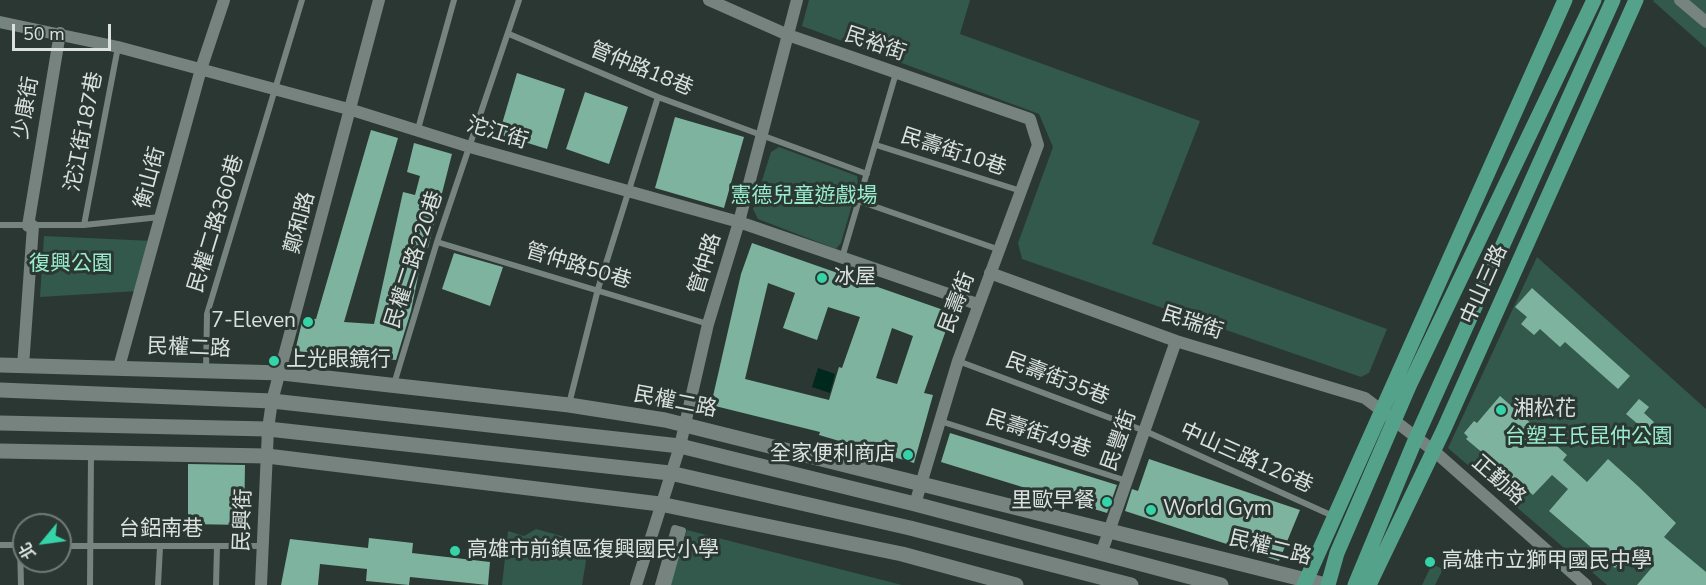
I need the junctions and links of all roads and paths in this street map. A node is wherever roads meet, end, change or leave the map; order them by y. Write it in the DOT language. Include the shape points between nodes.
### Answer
graph roads {
  1 [pos="224,0"];
  2 [pos="302,0"];
  3 [pos="379,0"];
  4 [pos="454,0"];
  5 [pos="519,0"];
  6 [pos="709,0"];
  7 [pos="797,0"];
  8 [pos="1565,0"];
  9 [pos="1594,0"];
  10 [pos="1613,0"];
  11 [pos="1636,0"];
  12 [pos="1680,0"];
  13 [pos="0,22"];
  14 [pos="1706,22"];
  15 [pos="60,33"];
  16 [pos="509,34"];
  17 [pos="788,35"];
  18 [pos="118,47"];
  19 [pos="201,69"];
  20 [pos="896,73"];
  21 [pos="275,90"];
  22 [pos="658,96"];
  23 [pos="352,110"];
  24 [pos="1030,119"];
  25 [pos="418,129"];
  26 [pos="762,134"];
  27 [pos="876,145"];
  28 [pos="470,147"];
  29 [pos="867,174"];
  30 [pos="1021,192"];
  31 [pos="630,193"];
  32 [pos="859,201"];
  33 [pos="160,216"];
  34 [pos="739,222"];
  35 [pos="0,225"];
  36 [pos="84,225"];
  37 [pos="32,226"];
  38 [pos="437,242"];
  39 [pos="1000,250"];
  40 [pos="842,258"];
  41 [pos="990,273"];
  42 [pos="598,289"];
  43 [pos="977,304"];
  44 [pos="708,324"];
  45 [pos="1176,341"];
  46 [pos="958,361"];
  47 [pos="0,365"];
  48 [pos="23,366"];
  49 [pos="119,367"];
  50 [pos="206,370"];
  51 [pos="282,373"];
  52 [pos="394,384"];
  53 [pos="0,390"];
  54 [pos="272,400"];
  55 [pos="569,405"];
  56 [pos="1381,409"];
  57 [pos="940,421"];
  58 [pos="1395,421"];
  59 [pos="0,423"];
  60 [pos="686,424"];
  61 [pos="268,429"];
  62 [pos="1145,431"];
  63 [pos="1416,438"];
  64 [pos="680,446"];
  65 [pos="0,451"];
  66 [pos="1434,451"];
  67 [pos="91,452"];
  68 [pos="267,456"];
  69 [pos="670,473"];
  70 [pos="1126,481"];
  71 [pos="921,485"];
  72 [pos="660,504"];
  73 [pos="915,504"];
  74 [pos="1333,516"];
  75 [pos="1110,530"];
  76 [pos="72,546"];
  77 [pos="263,546"];
  78 [pos="90,547"];
  79 [pos="160,547"];
  80 [pos="218,547"];
  81 [pos="1101,554"];
  82 [pos="1305,582"];
  83 [pos="90,585"];
  84 [pos="158,585"];
  85 [pos="216,585"];
  86 [pos="261,585"];
  87 [pos="636,585"];
  88 [pos="659,585"];
  89 [pos="667,585"];
  90 [pos="1016,585"];
  91 [pos="1131,585"];
  92 [pos="1221,585"];
  93 [pos="1327,585"];
  94 [pos="1355,585"];
  95 [pos="1369,585"];
  96 [pos="1586,585"];
  1 -- 19 [label="street, 衡山街"];
  2 -- 21 [label="lane, 民權二路360巷"];
  3 -- 23 [label="street, 鄭和路"];
  4 -- 25 [label="lane"];
  5 -- 16 [label="lane, 民權二路220巷"];
  6 -- 17 [label="street, 民裕街"];
  7 -- 17 [label="street, 管仲路"];
  8 -- 56 [label="main road, 中山三路"];
  9 -- 58 [label="main road, 中山三路"];
  10 -- 63 [label="main road, 中山三路"];
  11 -- 66 [label="main road, 中山三路"];
  12 -- 14 [label="street"];
  13 -- 15 [label="street, 沱江街"];
  15 -- 18 [label="street, 沱江街"];
  15 -- 37 [label="street, 少康街"];
  16 -- 22 [label="lane, 管仲路18巷"];
  16 -- 28 [label="lane, 民權二路220巷"];
  17 -- 20 [label="street, 民裕街"];
  17 -- 26 [label="street, 管仲路"];
  18 -- 19 [label="street, 沱江街"];
  18 -- 36 [label="lane, 沱江街187巷"];
  19 -- 21 [label="street, 沱江街"];
  19 -- 33 [label="street, 衡山街"];
  20 -- 24 [label="street, 民裕街"];
  20 -- 27 [label="lane"];
  21 -- 23 [label="street, 沱江街"];
  21 -- 50 [label="lane, 民權二路360巷" via="207,314"];
  22 -- 26 [label="lane, 管仲路18巷"];
  22 -- 31 [label="lane"];
  23 -- 25 [label="street, 沱江街"];
  23 -- 51 [label="street, 鄭和路"];
  24 -- 30 [label="street, 民壽街" via="1038,145"];
  25 -- 28 [label="street, 沱江街"];
  26 -- 29 [label="lane, 管仲路18巷"];
  26 -- 34 [label="street, 管仲路"];
  27 -- 29 [label="lane"];
  27 -- 30 [label="lane, 民壽街10巷"];
  28 -- 31 [label="street, 沱江街"];
  28 -- 38 [label="lane, 民權二路220巷"];
  29 -- 32 [label="lane"];
  30 -- 39 [label="street, 民壽街"];
  31 -- 34 [label="street, 沱江街"];
  31 -- 42 [label="lane"];
  32 -- 39 [label="lane"];
  32 -- 40 [label="lane"];
  33 -- 36 [label="lane"];
  33 -- 49 [label="street, 衡山街"];
  34 -- 40 [label="street, 沱江街"];
  34 -- 44 [label="street, 管仲路"];
  35 -- 37 [label="lane"];
  36 -- 37 [label="lane"];
  37 -- 48 [label="street, 少康街"];
  38 -- 42 [label="lane, 管仲路50巷"];
  38 -- 52 [label="lane, 民權二路220巷"];
  39 -- 41 [label="street, 民壽街"];
  40 -- 43 [label="street, 沱江街"];
  41 -- 43 [label="street, 民壽街"];
  41 -- 45 [label="street, 民瑞街"];
  42 -- 44 [label="lane, 管仲路50巷"];
  42 -- 55 [label="lane"];
  43 -- 46 [label="street, 民壽街"];
  44 -- 60 [label="street, 管仲路"];
  45 -- 56 [label="street, 民瑞街" via="1354,393"];
  45 -- 62 [label="street, 民豐街"];
  46 -- 57 [label="street, 民壽街"];
  46 -- 62 [label="lane, 民壽街35巷"];
  47 -- 48 [label="street, 民權二路"];
  48 -- 49 [label="street, 民權二路"];
  49 -- 50 [label="street, 民權二路"];
  50 -- 51 [label="street, 民權二路"];
  51 -- 52 [label="street, 民權二路"];
  51 -- 54 [label="street, 鄭和路"];
  52 -- 55 [label="street, 民權二路"];
  53 -- 54 [label="street, 民權二路"];
  54 -- 61 [label="street, 鄭和路"];
  54 -- 64 [label="street, 民權二路"];
  55 -- 60 [label="street, 民權二路"];
  56 -- 58 [label="street, 正勤路"];
  56 -- 74 [label="main road, 中山三路"];
  57 -- 70 [label="lane, 民壽街49巷"];
  57 -- 71 [label="street, 民壽街"];
  58 -- 63 [label="street, 正勤路"];
  58 -- 93 [label="main road, 中山三路" via="1337,553"];
  59 -- 61 [label="street"];
  60 -- 64 [label="street, 管仲路"];
  60 -- 71 [label="street, 民權二路"];
  61 -- 68 [label="street, 鄭和路"];
  61 -- 69 [label="street"];
  62 -- 70 [label="street, 民豐街"];
  62 -- 74 [label="lane, 中山三路126巷"];
  63 -- 66 [label="street, 正勤路"];
  63 -- 94 [label="main road, 中山三路"];
  64 -- 69 [label="street, 管仲路"];
  64 -- 73 [label="street, 民權二路"];
  65 -- 67 [label="street"];
  66 -- 95 [label="main road, 中山三路"];
  66 -- 96 [label="street, 正勤路"];
  67 -- 68 [label="street"];
  67 -- 78 [label="lane"];
  68 -- 72 [label="street"];
  68 -- 77 [label="street, 民興街"];
  69 -- 72 [label="street, 管仲路"];
  69 -- 91 [label="street" via="910,528"];
  70 -- 75 [label="street, 民豐街"];
  71 -- 73 [label="street, 民壽街"];
  71 -- 75 [label="street, 民權二路"];
  72 -- 87 [label="street, 管仲路"];
  72 -- 90 [label="street" via="902,554"];
  73 -- 81 [label="street, 民權二路"];
  74 -- 82 [label="main road, 中山三路"];
  75 -- 81 [label="street, 民豐街"];
  75 -- 82 [label="street, 民權二路"];
  76 -- 78 [label="lane, 台鋁南巷"];
  77 -- 80 [label="lane, 台鋁南巷"];
  77 -- 86 [label="street, 民興街"];
  78 -- 79 [label="lane, 台鋁南巷"];
  78 -- 83 [label="lane"];
  79 -- 80 [label="lane, 台鋁南巷"];
  79 -- 84 [label="lane"];
  80 -- 85 [label="lane"];
  81 -- 92 [label="street, 民權二路"];
  82 -- 93 [label="street, 民權二路"];
  88 -- 89 [label="street" via="675,529 682,531"];
}
